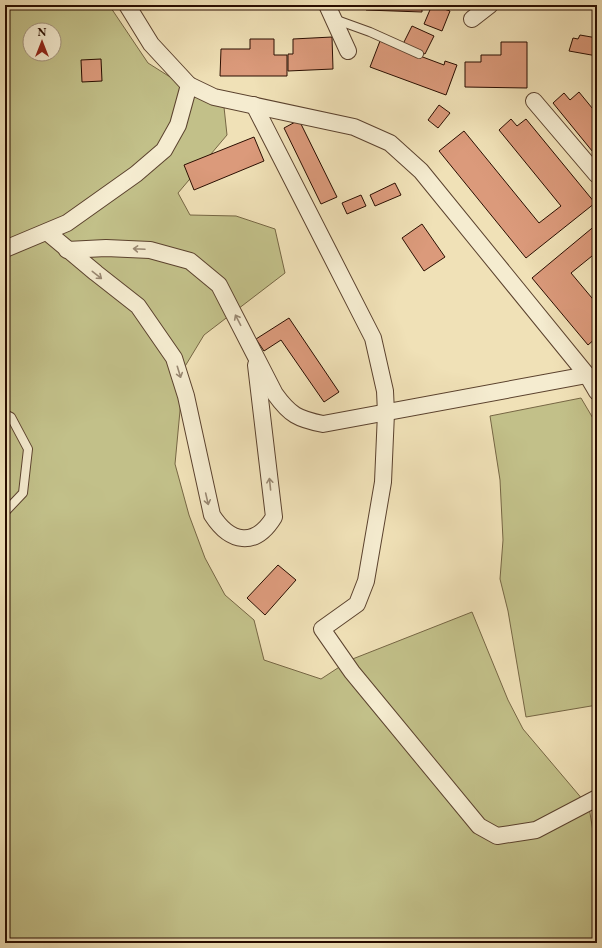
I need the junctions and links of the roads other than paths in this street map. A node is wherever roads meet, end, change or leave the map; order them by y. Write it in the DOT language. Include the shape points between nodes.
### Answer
graph roads {
  1 [pos="126,5"];
  2 [pos="490,5"];
  3 [pos="329,12"];
  4 [pos="472,19"];
  5 [pos="348,51"];
  6 [pos="419,54"];
  7 [pos="189,85"];
  8 [pos="534,101"];
  9 [pos="254,105"];
  10 [pos="597,176"];
  11 [pos="46,232"];
  12 [pos="5,249"];
  13 [pos="67,250"];
  14 [pos="255,355"];
  15 [pos="587,375"];
  16 [pos="597,392"];
  17 [pos="386,413"];
  18 [pos="5,414"];
  19 [pos="5,512"];
  20 [pos="597,798"];
  1 -- 7 [label="street" via="151,44"];
  2 -- 4 [label="street"];
  3 -- 5 [label="street"];
  3 -- 6 [label="lane"];
  7 -- 9 [label="street" via="214,97"];
  7 -- 11 [label="street" via="178,125 164,150 101,200"];
  8 -- 10 [label="street"];
  9 -- 15 [label="street" via="354,127 390,143 421,171"];
  9 -- 17 [label="street" via="372,338 385,391"];
  11 -- 12 [label="street"];
  11 -- 13 [label="street"];
  14 -- 13 [label="street, one-way" via="220,285 190,261 150,250"];
  13 -- 14 [label="street, one-way" via="138,306 174,358 186,396 212,515 220,527 233,536 248,539 263,531 274,517"];
  14 -- 17 [label="street" via="286,410 301,420 322,424"];
  15 -- 16 [label="street"];
  15 -- 17 [label="street"];
  17 -- 20 [label="street" via="383,482 366,581 357,604 322,629 352,672 479,826 497,836 536,830"];
  18 -- 19 [label="lane" via="11,417 28,450 22,493"];
}
